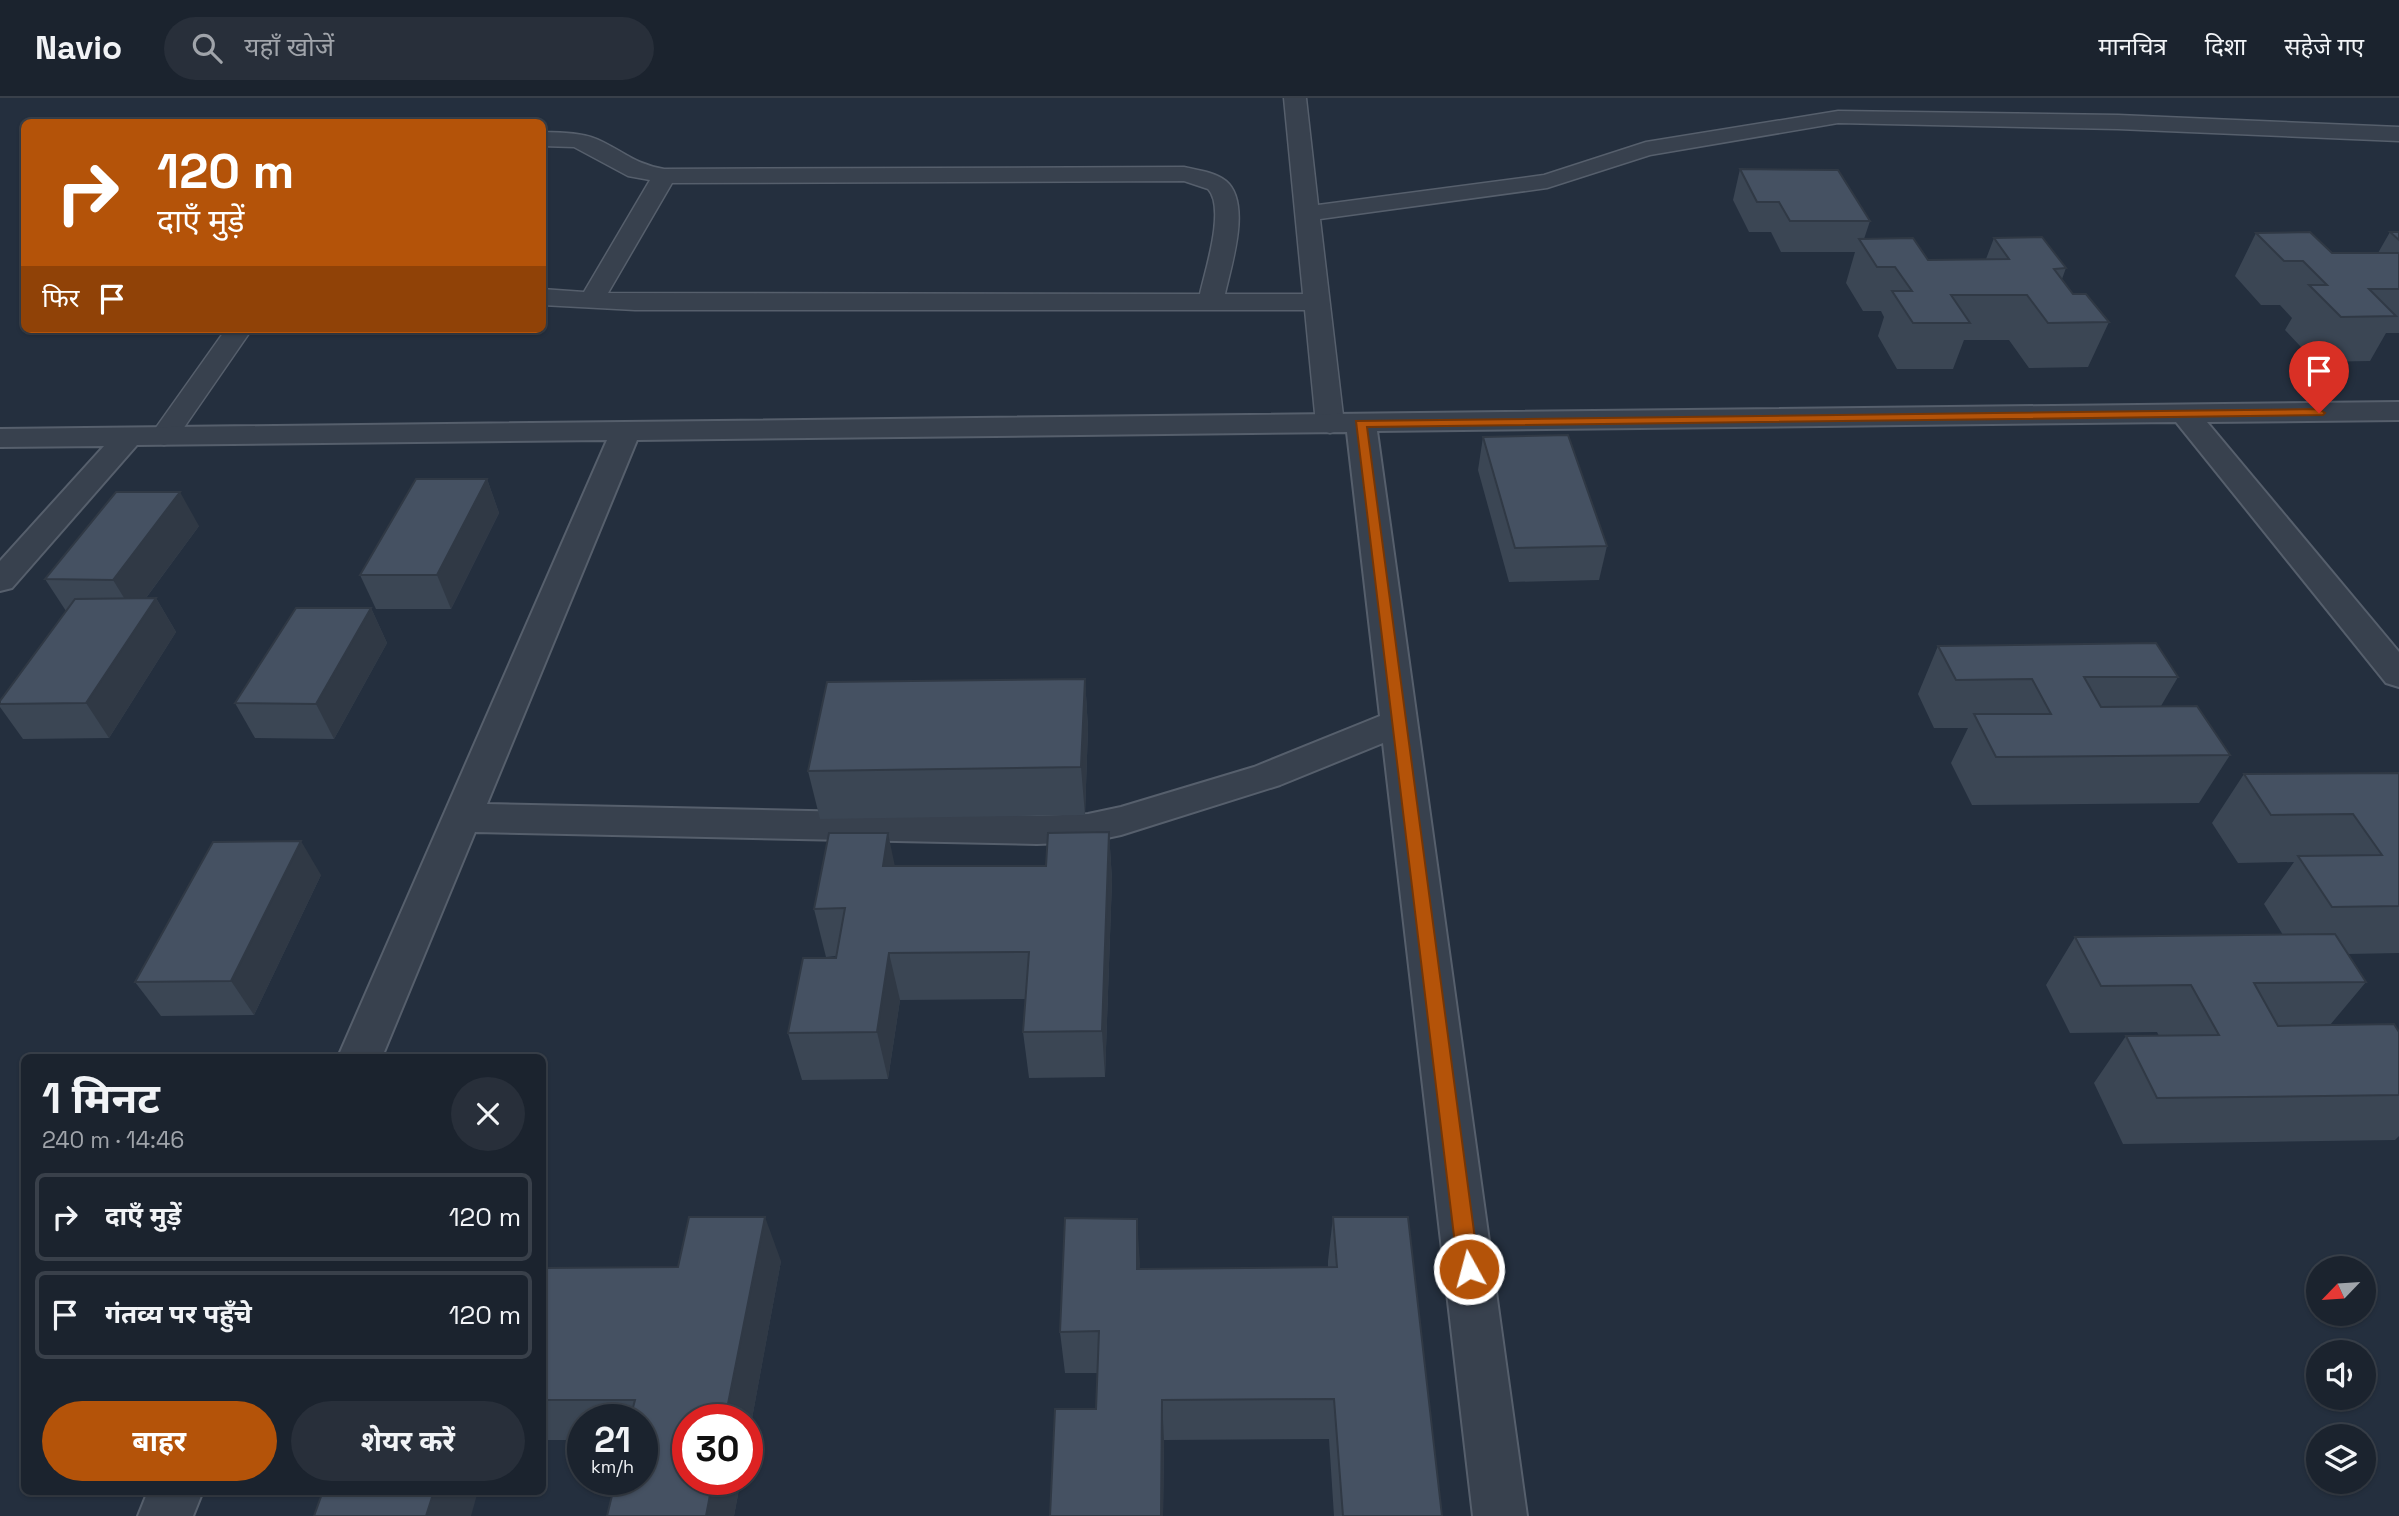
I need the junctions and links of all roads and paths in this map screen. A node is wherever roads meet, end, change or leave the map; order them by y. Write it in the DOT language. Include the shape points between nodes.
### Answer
graph roads {
  1 [pos="1295,98"];
  2 [pos="1855,108"];
  3 [pos="2399,134"];
  4 [pos="546,139"];
  5 [pos="664,176"];
  6 [pos="1308,213"];
  7 [pos="546,298"];
  8 [pos="591,301"];
  9 [pos="1211,302"];
  10 [pos="1317,302"];
  11 [pos="236,333"];
  12 [pos="2399,411"];
  13 [pos="2186,415"];
  14 [pos="1346,424"];
  15 [pos="626,431"];
  16 [pos="130,436"];
  17 [pos="164,436"];
  18 [pos="0,438"];
  19 [pos="0,581"];
  20 [pos="2399,676"];
  21 [pos="1399,722"];
  22 [pos="461,818"];
  23 [pos="361,1054"];
  24 [pos="174,1495"];
  25 [pos="165,1516"];
  26 [pos="1500,1516"];
  1 -- 6 [label="lane"];
  2 -- 3 [label="lane"];
  2 -- 6 [label="lane" via="1646,149 1547,181"];
  4 -- 5 [label="lane" via="577,140 636,171"];
  5 -- 8 [label="lane"];
  5 -- 9 [label="lane" via="1184,174 1223,190 1228,205"];
  6 -- 10 [label="lane"];
  7 -- 8 [label="lane"];
  8 -- 9 [label="lane"];
  9 -- 10 [label="lane"];
  10 -- 14 [label="lane"];
  11 -- 17 [label="lane"];
  12 -- 13 [label="street"];
  13 -- 14 [label="street"];
  13 -- 20 [label="street"];
  14 -- 15 [label="street"];
  14 -- 21 [label="street"];
  15 -- 17 [label="street"];
  15 -- 22 [label="street"];
  16 -- 17 [label="street"];
  16 -- 18 [label="street"];
  16 -- 19 [label="street"];
  21 -- 22 [label="street" via="1267,776 1088,828"];
  21 -- 26 [label="street"];
  22 -- 23 [label="street"];
  24 -- 25 [label="street"];
}
